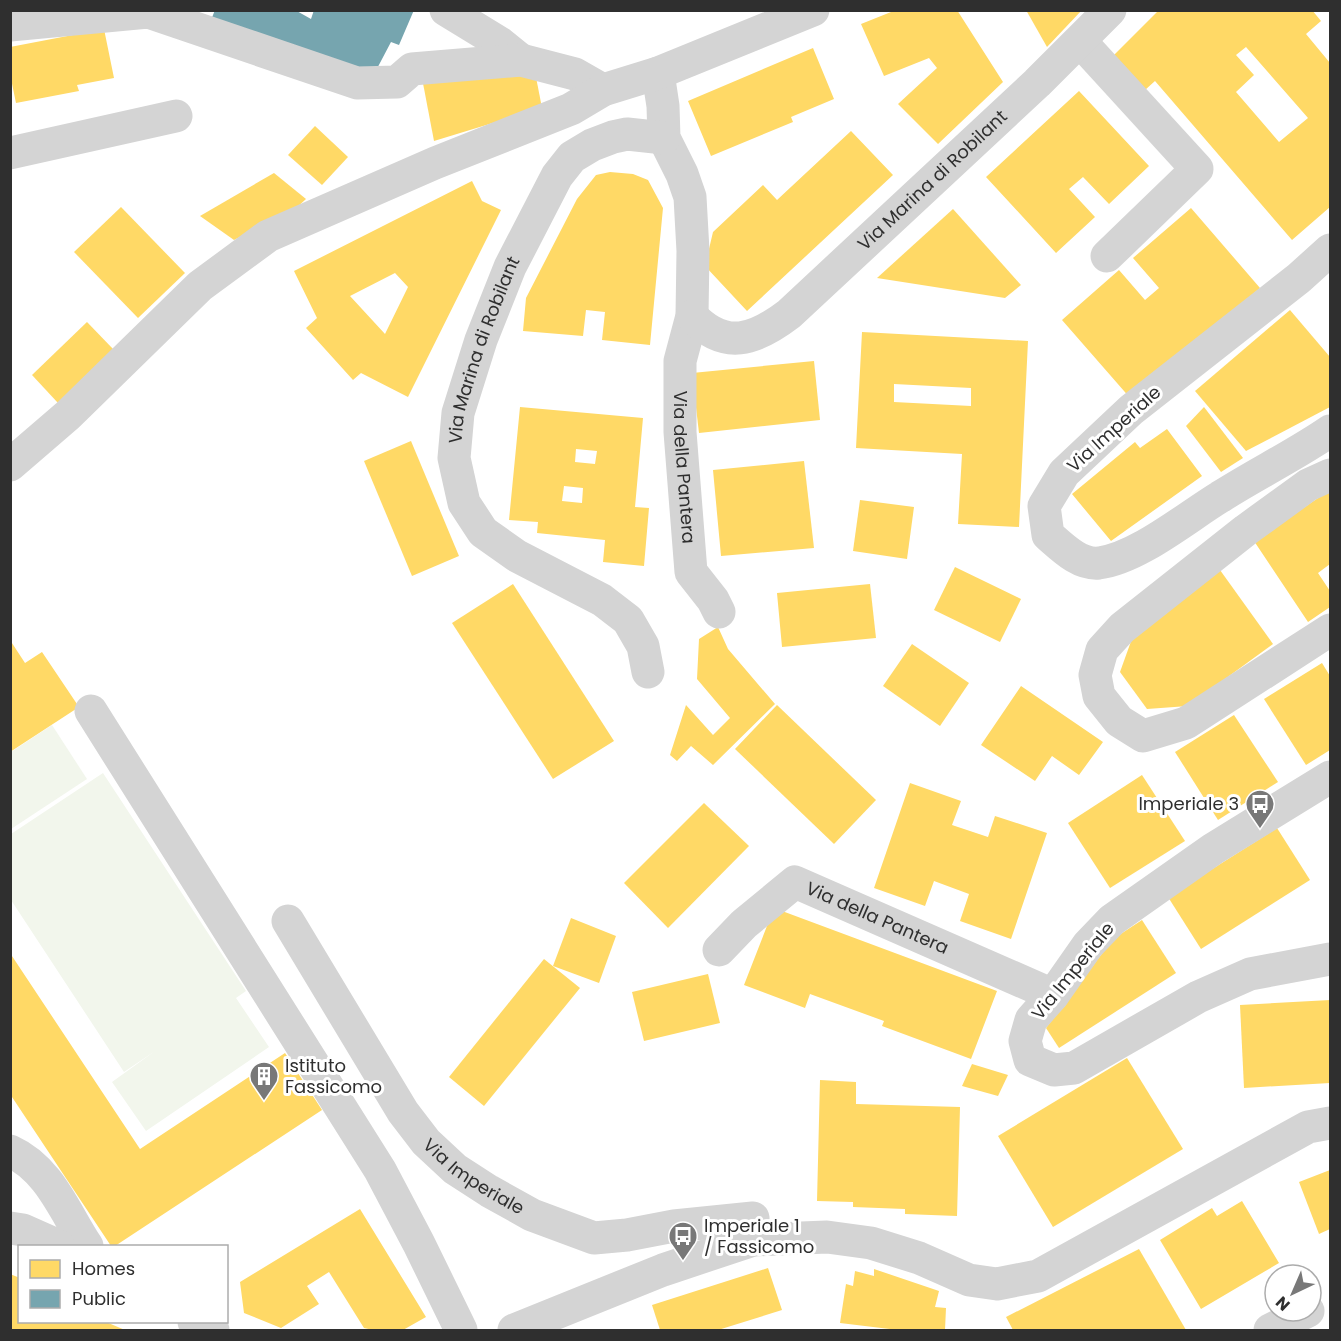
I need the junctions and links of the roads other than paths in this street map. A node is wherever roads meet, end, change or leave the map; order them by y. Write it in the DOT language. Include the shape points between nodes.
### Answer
graph roads {
  1 [pos="446,10"];
  2 [pos="813,10"];
  3 [pos="1110,10"];
  4 [pos="10,25"];
  5 [pos="1080,41"];
  6 [pos="521,60"];
  7 [pos="658,73"];
  8 [pos="603,90"];
  9 [pos="176,116"];
  10 [pos="664,138"];
  11 [pos="10,153"];
  12 [pos="1330,250"];
  13 [pos="1107,256"];
  14 [pos="692,315"];
  15 [pos="1330,431"];
  16 [pos="10,465"];
  17 [pos="1330,475"];
  18 [pos="719,612"];
  19 [pos="1330,630"];
  20 [pos="648,672"];
  21 [pos="91,711"];
  22 [pos="1330,777"];
  23 [pos="288,921"];
  24 [pos="719,950"];
  25 [pos="1330,959"];
  26 [pos="1053,995"];
  27 [pos="1330,1123"];
  28 [pos="10,1151"];
  29 [pos="10,1228"];
  30 [pos="753,1240"];
  31 [pos="57,1245"];
  32 [pos="86,1245"];
  33 [pos="197,1323"];
  34 [pos="1284,1323"];
  35 [pos="213,1330"];
  36 [pos="461,1330"];
  37 [pos="514,1330"];
  38 [pos="1270,1330"];
  1 -- 6 [label="street" via="501,43"];
  2 -- 7 [label="street"];
  3 -- 5 [label="street, Via Marina di Robilant"];
  4 -- 6 [label="street" via="148,12 357,83 397,82 412,69"];
  5 -- 13 [label="street" via="1197,170"];
  5 -- 14 [label="street, Via Marina di Robilant" via="776,324 754,336 737,338 704,329"];
  6 -- 8 [label="street" via="575,74"];
  7 -- 8 [label="street"];
  7 -- 10 [label="street"];
  8 -- 16 [label="street" via="572,109 268,236 200,286 69,416"];
  9 -- 11 [label="street"];
  10 -- 14 [label="street" via="690,197"];
  10 -- 20 [label="street, Via Marina di Robilant" via="627,134 613,137 572,158 557,176 510,267 481,340 458,413 454,458 464,503 483,532 517,556 602,600 628,620 643,646"];
  12 -- 15 [label="street, Via Imperiale" via="1131,410 1064,473 1044,506 1048,535 1075,558 1098,563 1134,552"];
  14 -- 18 [label="street, Via della Pantera" via="680,361 680,432 691,572"];
  17 -- 19 [label="street" via="1308,485 1122,628 1102,650 1095,675 1099,696 1119,721 1143,736 1186,723"];
  21 -- 36 [label="street" via="380,1170"];
  22 -- 26 [label="street, Via Imperiale" via="1214,849 1112,920 1088,945"];
  23 -- 30 [label="street, Via Imperiale" via="403,1112 426,1142 455,1169 532,1215 594,1238 753,1218"];
  24 -- 26 [label="street, Via della Pantera" via="795,882"];
  25 -- 26 [label="street, Via Imperiale" via="1250,974 1198,996 1074,1068 1054,1070 1030,1060 1025,1041 1031,1020"];
  27 -- 30 [label="street" via="1308,1127 1038,1276 997,1284 969,1280 871,1243 827,1237"];
  28 -- 32 [label="street" via="38,1170 62,1200"];
  29 -- 31 [label="street"];
  30 -- 37 [label="street" via="663,1270"];
  33 -- 35 [label="street"];
  34 -- 38 [label="street"];
}
